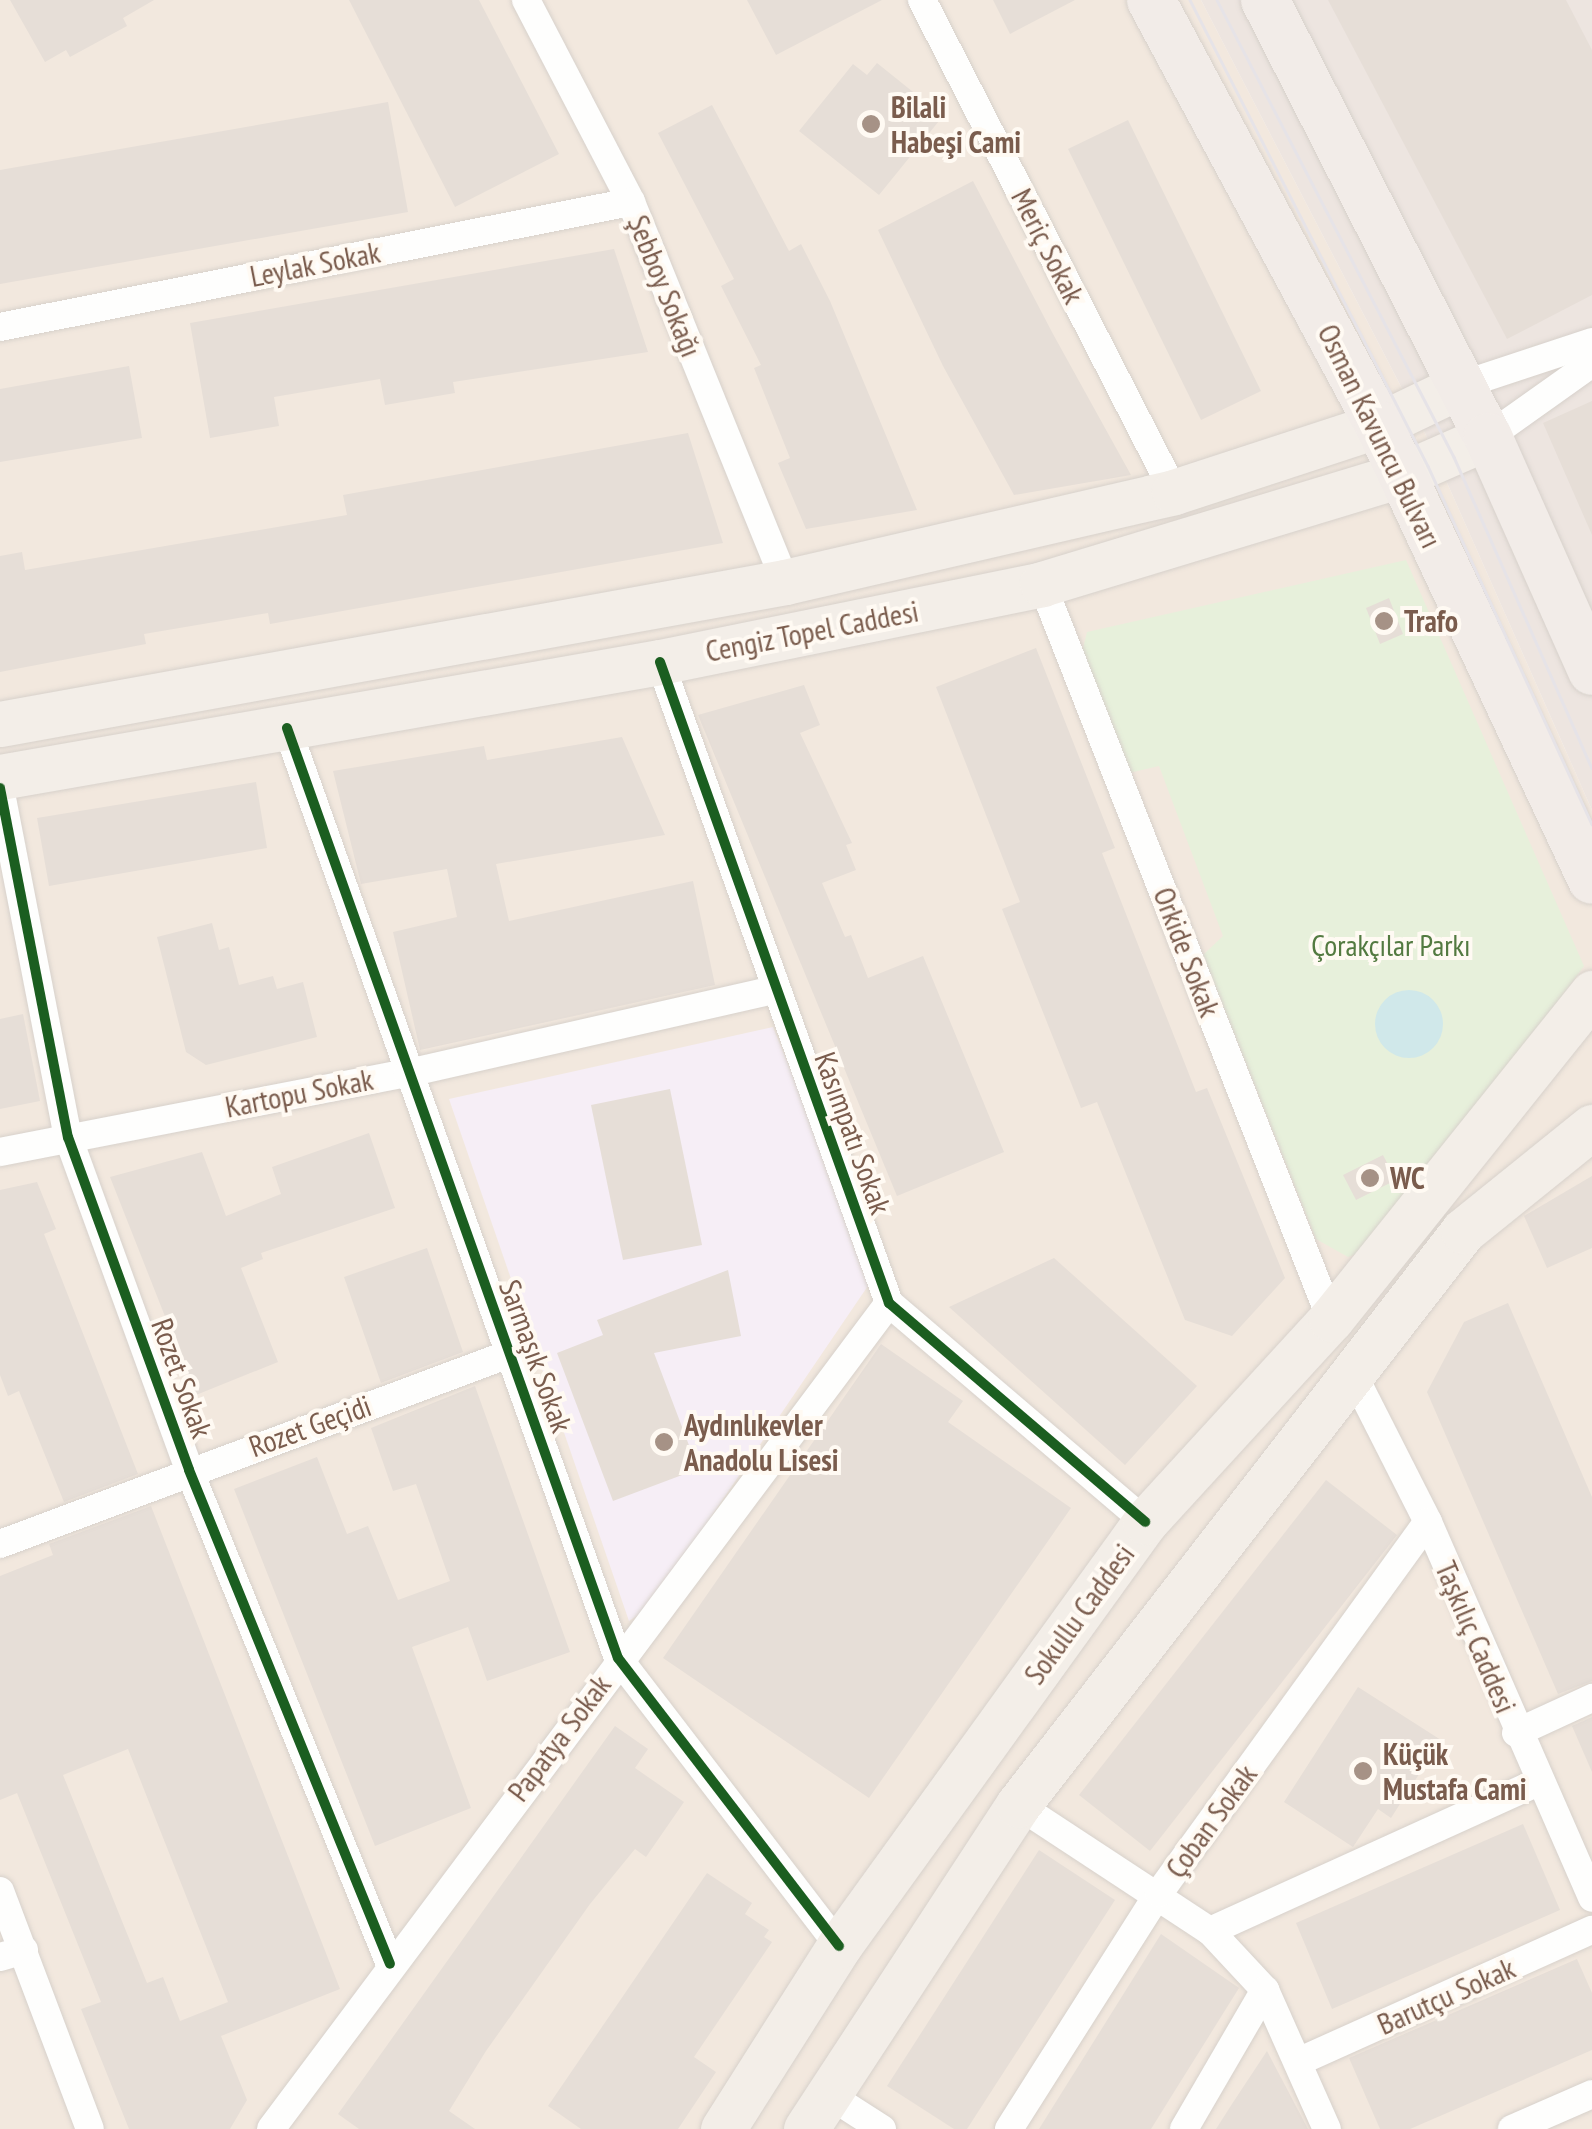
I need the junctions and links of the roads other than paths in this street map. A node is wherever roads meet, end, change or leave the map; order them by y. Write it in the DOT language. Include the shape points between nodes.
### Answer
graph roads {
  1 [pos="526,0"];
  2 [pos="922,0"];
  3 [pos="1151,0"];
  4 [pos="1266,0"];
  5 [pos="631,202"];
  6 [pos="0,327"];
  7 [pos="1592,342"];
  8 [pos="1592,362"];
  9 [pos="1462,385"];
  10 [pos="1379,426"];
  11 [pos="1488,436"];
  12 [pos="1401,476"];
  13 [pos="1174,492"];
  14 [pos="785,582"];
  15 [pos="1042,584"];
  16 [pos="660,662"];
  17 [pos="1592,671"];
  18 [pos="0,724"];
  19 [pos="288,728"];
  20 [pos="0,777"];
  21 [pos="0,788"];
  22 [pos="1592,880"];
  23 [pos="774,990"];
  24 [pos="1592,993"];
  25 [pos="408,1072"];
  26 [pos="1592,1126"];
  27 [pos="68,1137"];
  28 [pos="0,1152"];
  29 [pos="889,1303"];
  30 [pos="1331,1319"];
  31 [pos="509,1354"];
  32 [pos="1354,1378"];
  33 [pos="188,1470"];
  34 [pos="1145,1522"];
  35 [pos="1428,1522"];
  36 [pos="0,1544"];
  37 [pos="618,1658"];
  38 [pos="1592,1698"];
  39 [pos="1516,1733"];
  40 [pos="1539,1782"];
  41 [pos="1018,1805"];
  42 [pos="0,1890"];
  43 [pos="1159,1893"];
  44 [pos="1592,1898"];
  45 [pos="1592,1930"];
  46 [pos="1210,1931"];
  47 [pos="839,1946"];
  48 [pos="12,1954"];
  49 [pos="390,1964"];
  50 [pos="1265,1990"];
  51 [pos="1300,2061"];
  52 [pos="1592,2094"];
  53 [pos="818,2112"];
  54 [pos="90,2129"];
  55 [pos="271,2129"];
  56 [pos="724,2129"];
  57 [pos="882,2129"];
  58 [pos="1009,2129"];
  59 [pos="1184,2129"];
  60 [pos="1328,2129"];
  61 [pos="1512,2129"];
  1 -- 5 [label="street, Şebboy Sokağı"];
  2 -- 13 [label="street, Meriç Sokak"];
  3 -- 10 [label="highway, Osman Kavuncu Bulvarı"];
  4 -- 9 [label="highway"];
  5 -- 6 [label="street, Leylak Sokak"];
  5 -- 14 [label="street, Şebboy Sokağı"];
  7 -- 9 [label="street"];
  8 -- 11 [label="street"];
  9 -- 10 [label="main road, Cengiz Topel Caddesi"];
  9 -- 11 [label="highway"];
  10 -- 12 [label="highway, Osman Kavuncu Bulvarı"];
  10 -- 13 [label="main road, Cengiz Topel Caddesi"];
  11 -- 12 [label="main road, Cengiz Topel Caddesi"];
  11 -- 17 [label="highway"];
  12 -- 15 [label="main road, Cengiz Topel Caddesi"];
  12 -- 22 [label="highway, Osman Kavuncu Bulvarı"];
  13 -- 14 [label="main road, Cengiz Topel Caddesi"];
  14 -- 18 [label="main road, Cengiz Topel Caddesi"];
  15 -- 16 [label="main road, Cengiz Topel Caddesi"];
  15 -- 30 [label="street, Orkide Sokak"];
  16 -- 19 [label="main road, Cengiz Topel Caddesi"];
  16 -- 23 [label="street, Kasımpatı Sokak"];
  19 -- 20 [label="main road, Cengiz Topel Caddesi"];
  19 -- 25 [label="street, Sarmaşık Sokak"];
  21 -- 27 [label="street, Rozet Sokak"];
  23 -- 25 [label="street, Kartopu Sokak"];
  23 -- 29 [label="street, Kasımpatı Sokak"];
  24 -- 30 [label="main road, Sokullu Caddesi"];
  25 -- 27 [label="street, Kartopu Sokak"];
  25 -- 31 [label="street, Sarmaşık Sokak"];
  26 -- 32 [label="main road" via="1463,1231"];
  27 -- 28 [label="street, Kartopu Sokak"];
  27 -- 33 [label="street, Rozet Sokak"];
  29 -- 34 [label="street, Kasımpatı Sokak"];
  29 -- 37 [label="street, Papatya Sokak"];
  30 -- 34 [label="main road, Sokullu Caddesi"];
  31 -- 33 [label="street, Rozet Geçidi"];
  31 -- 37 [label="street, Sarmaşık Sokak"];
  32 -- 35 [label="street, Taşkılıç Caddesi"];
  32 -- 41 [label="main road"];
  33 -- 36 [label="street, Rozet Geçidi"];
  33 -- 49 [label="street, Rozet Sokak"];
  34 -- 47 [label="main road, Sokullu Caddesi"];
  35 -- 39 [label="street, Taşkılıç Caddesi"];
  35 -- 43 [label="street, Çoban Sokak"];
  37 -- 47 [label="street, Sarmaşık Sokak"];
  37 -- 49 [label="street, Papatya Sokak"];
  38 -- 39 [label="street"];
  39 -- 40 [label="street, Taşkılıç Caddesi"];
  40 -- 44 [label="street, Taşkılıç Caddesi"];
  40 -- 46 [label="street"];
  41 -- 43 [label="street"];
  41 -- 53 [label="main road"];
  42 -- 48 [label="street"];
  43 -- 46 [label="street"];
  43 -- 58 [label="street, Çoban Sokak"];
  45 -- 51 [label="street, Barutçu Sokak"];
  46 -- 50 [label="street"];
  47 -- 56 [label="main road, Sokullu Caddesi"];
  48 -- 54 [label="street"];
  49 -- 55 [label="street, Papatya Sokak"];
  50 -- 51 [label="street"];
  50 -- 59 [label="street"];
  51 -- 60 [label="street"];
  52 -- 61 [label="street"];
  53 -- 57 [label="street"];
}
